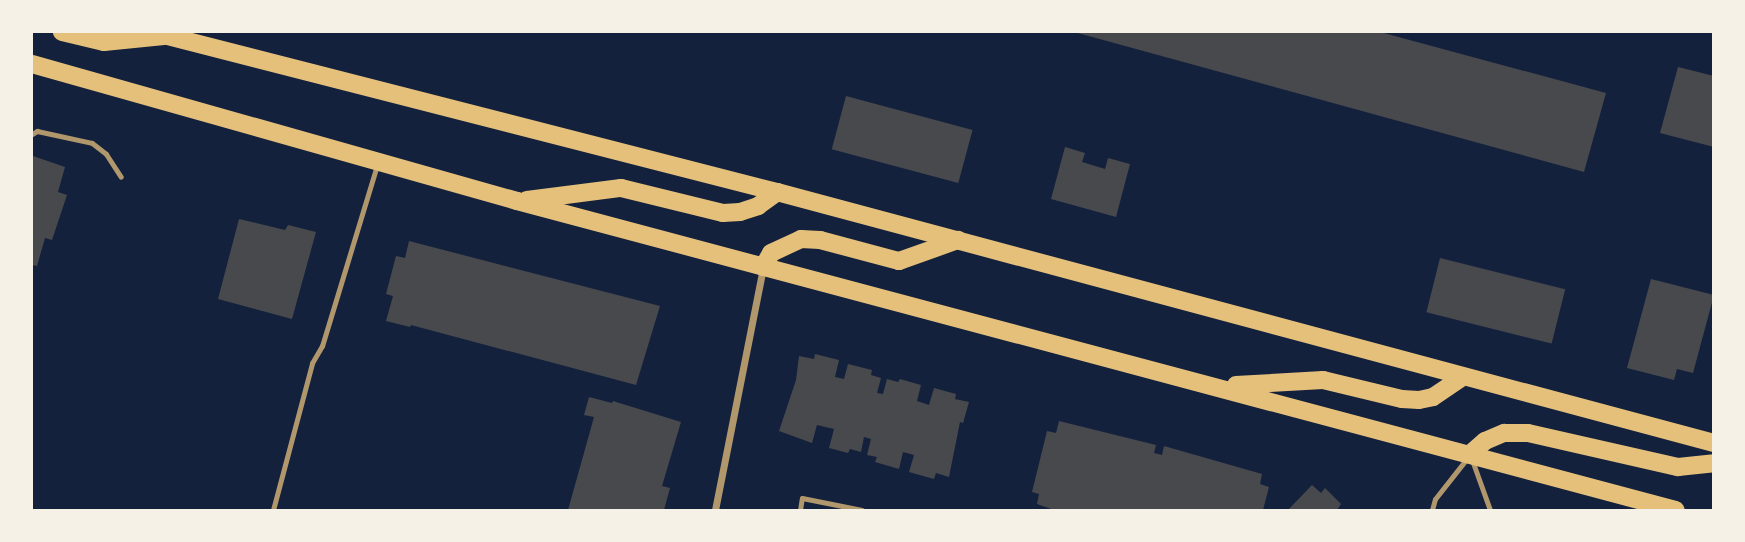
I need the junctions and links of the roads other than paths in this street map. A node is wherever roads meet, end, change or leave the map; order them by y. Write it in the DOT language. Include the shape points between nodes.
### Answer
graph roads {
  1 [pos="62,32"];
  2 [pos="160,34"];
  3 [pos="32,64"];
  4 [pos="32,134"];
  5 [pos="377,162"];
  6 [pos="121,177"];
  7 [pos="777,192"];
  8 [pos="517,201"];
  9 [pos="958,240"];
  10 [pos="763,267"];
  11 [pos="1462,377"];
  12 [pos="1219,386"];
  13 [pos="1713,443"];
  14 [pos="1470,454"];
  15 [pos="1713,463"];
  16 [pos="273,510"];
  17 [pos="715,510"];
  18 [pos="800,510"];
  19 [pos="862,510"];
  20 [pos="1432,510"];
  21 [pos="1490,510"];
  22 [pos="1676,510"];
  1 -- 2 [label="main road" via="104,42"];
  2 -- 7 [label="main road"];
  3 -- 5 [label="main road"];
  4 -- 6 [label="lane" via="37,131 92,143 106,154"];
  5 -- 8 [label="main road"];
  5 -- 16 [label="lane" via="322,346 312,363"];
  7 -- 8 [label="main road" via="740,212 709,210 621,188"];
  7 -- 9 [label="main road"];
  8 -- 10 [label="main road"];
  9 -- 10 [label="main road" via="899,261 801,239 771,253"];
  9 -- 11 [label="main road"];
  10 -- 12 [label="main road"];
  10 -- 17 [label="street"];
  11 -- 12 [label="main road" via="1433,397 1419,400 1323,380"];
  11 -- 13 [label="main road"];
  12 -- 14 [label="main road"];
  14 -- 15 [label="main road" via="1504,433 1528,433 1678,467"];
  14 -- 20 [label="lane" via="1435,499"];
  14 -- 21 [label="lane"];
  14 -- 22 [label="main road"];
  18 -- 19 [label="lane" via="802,498"];
}
